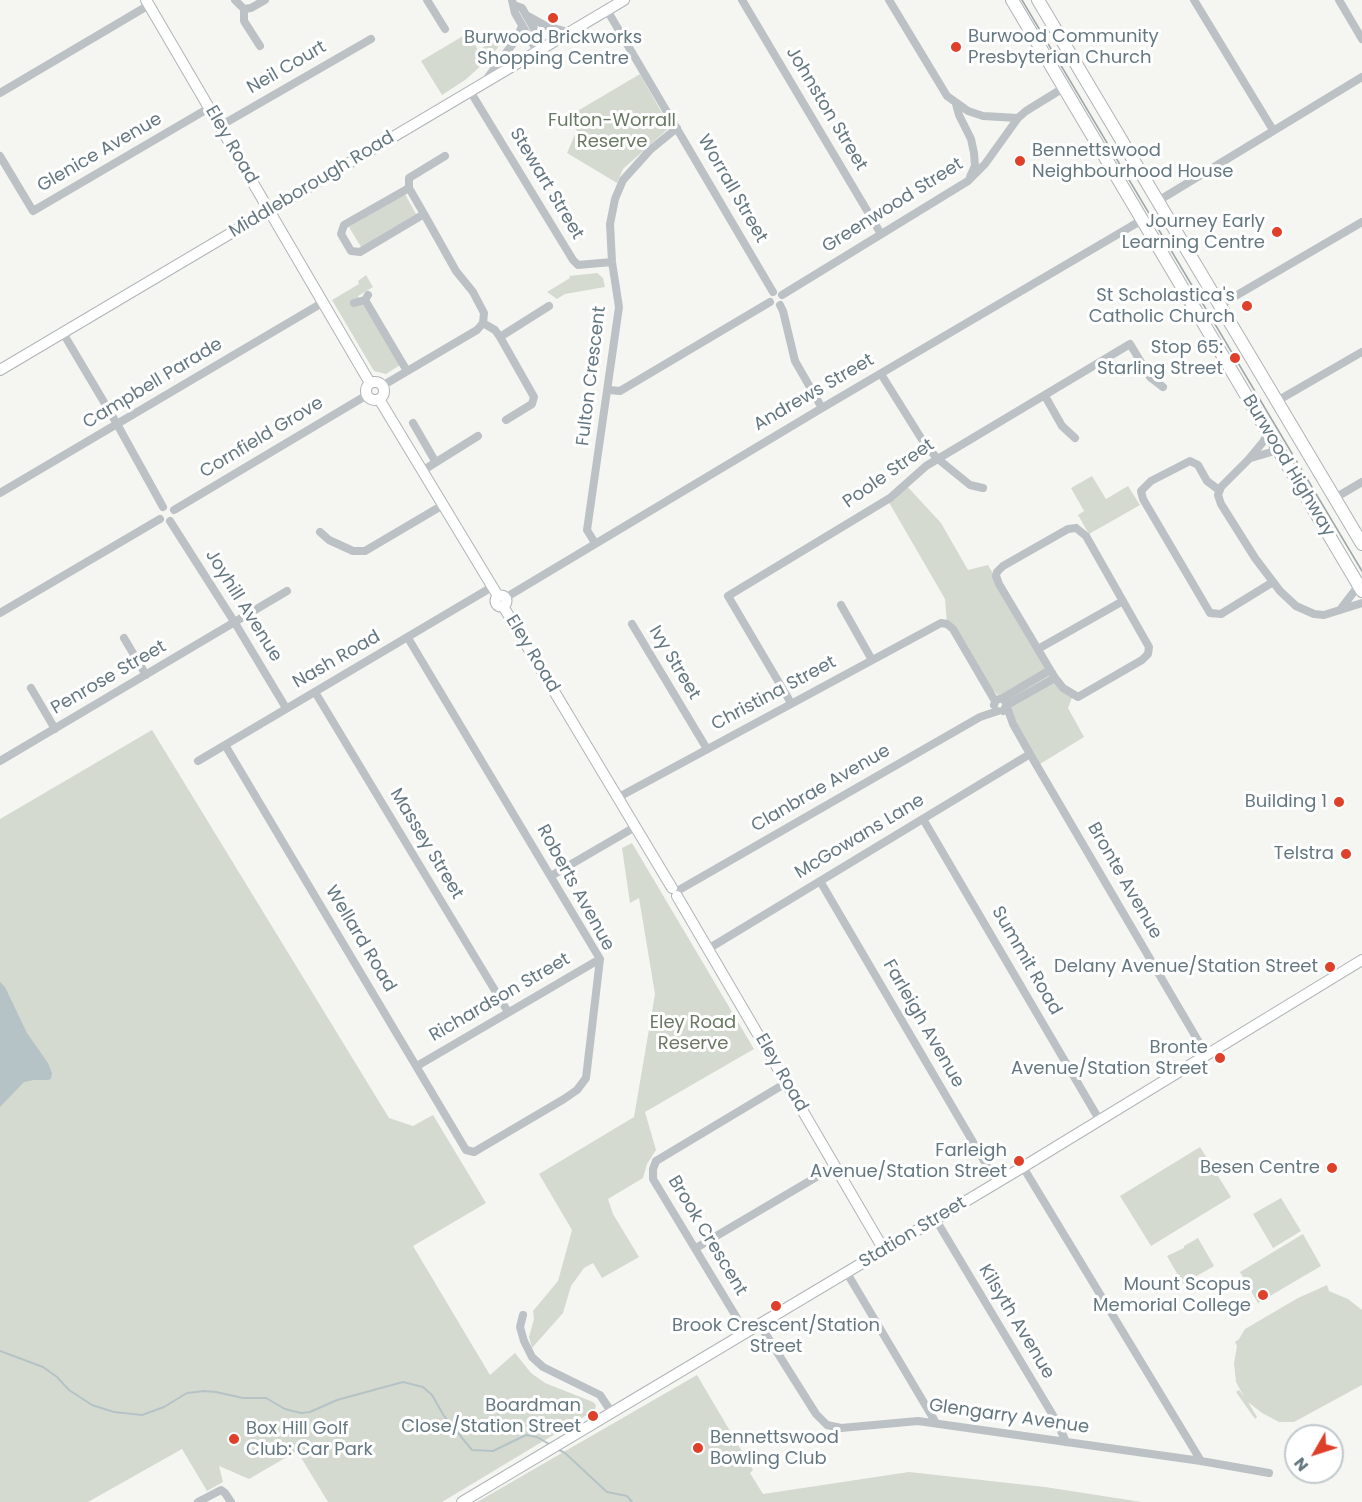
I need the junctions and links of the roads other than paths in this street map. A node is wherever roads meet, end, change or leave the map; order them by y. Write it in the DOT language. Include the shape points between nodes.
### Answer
graph roads {
  1 [pos="236,0"];
  2 [pos="265,0"];
  3 [pos="427,0"];
  4 [pos="624,0"];
  5 [pos="742,0"];
  6 [pos="889,0"];
  7 [pos="1012,0"];
  8 [pos="1038,0"];
  9 [pos="1194,0"];
  10 [pos="1339,0"];
  11 [pos="147,2"];
  12 [pos="513,2"];
  13 [pos="244,9"];
  14 [pos="607,10"];
  15 [pos="526,15"];
  16 [pos="522,26"];
  17 [pos="445,29"];
  18 [pos="568,32"];
  19 [pos="370,39"];
  20 [pos="1362,39"];
  21 [pos="260,46"];
  22 [pos="541,49"];
  23 [pos="1362,77"];
  24 [pos="484,83"];
  25 [pos="1065,87"];
  26 [pos="470,91"];
  27 [pos="0,93"];
  28 [pos="956,104"];
  29 [pos="209,108"];
  30 [pos="1018,118"];
  31 [pos="220,126"];
  32 [pos="677,128"];
  33 [pos="1273,130"];
  34 [pos="0,156"];
  35 [pos="445,156"];
  36 [pos="968,182"];
  37 [pos="409,188"];
  38 [pos="1158,201"];
  39 [pos="268,211"];
  40 [pos="424,214"];
  41 [pos="1142,220"];
  42 [pos="1362,222"];
  43 [pos="881,234"];
  44 [pos="612,262"];
  45 [pos="773,292"];
  46 [pos="783,295"];
  47 [pos="322,303"];
  48 [pos="354,303"];
  49 [pos="775,303"];
  50 [pos="1220,305"];
  51 [pos="549,306"];
  52 [pos="483,323"];
  53 [pos="63,333"];
  54 [pos="500,337"];
  55 [pos="1362,352"];
  56 [pos="0,370"];
  57 [pos="408,371"];
  58 [pos="881,374"];
  59 [pos="370,383"];
  60 [pos="382,386"];
  61 [pos="1163,387"];
  62 [pos="609,390"];
  63 [pos="368,395"];
  64 [pos="1045,396"];
  65 [pos="379,399"];
  66 [pos="1277,402"];
  67 [pos="822,408"];
  68 [pos="506,420"];
  69 [pos="413,423"];
  70 [pos="117,424"];
  71 [pos="1268,433"];
  72 [pos="478,436"];
  73 [pos="1076,438"];
  74 [pos="1278,450"];
  75 [pos="938,459"];
  76 [pos="1248,460"];
  77 [pos="435,461"];
  78 [pos="422,471"];
  79 [pos="1362,482"];
  80 [pos="983,488"];
  81 [pos="1219,490"];
  82 [pos="0,493"];
  83 [pos="1335,498"];
  84 [pos="443,505"];
  85 [pos="163,507"];
  86 [pos="174,510"];
  87 [pos="160,519"];
  88 [pos="170,522"];
  89 [pos="320,532"];
  90 [pos="595,543"];
  91 [pos="1362,544"];
  92 [pos="1273,582"];
  93 [pos="1360,588"];
  94 [pos="287,591"];
  95 [pos="500,596"];
  96 [pos="1123,601"];
  97 [pos="1362,603"];
  98 [pos="841,605"];
  99 [pos="1340,610"];
  100 [pos="0,613"];
  101 [pos="235,623"];
  102 [pos="632,624"];
  103 [pos="947,624"];
  104 [pos="124,638"];
  105 [pos="408,638"];
  106 [pos="1038,649"];
  107 [pos="872,660"];
  108 [pos="1053,674"];
  109 [pos="146,675"];
  110 [pos="31,688"];
  111 [pos="315,692"];
  112 [pos="791,703"];
  113 [pos="1001,704"];
  114 [pos="286,708"];
  115 [pos="55,729"];
  116 [pos="225,745"];
  117 [pos="707,749"];
  118 [pos="1030,754"];
  119 [pos="0,761"];
  120 [pos="198,761"];
  121 [pos="617,798"];
  122 [pos="923,819"];
  123 [pos="635,827"];
  124 [pos="551,876"];
  125 [pos="820,881"];
  126 [pos="676,891"];
  127 [pos="708,949"];
  128 [pos="600,959"];
  129 [pos="1362,960"];
  130 [pos="508,1012"];
  131 [pos="1207,1056"];
  132 [pos="417,1066"];
  133 [pos="786,1083"];
  134 [pos="1100,1121"];
  135 [pos="466,1150"];
  136 [pos="835,1166"];
  137 [pos="1023,1167"];
  138 [pos="997,1183"];
  139 [pos="936,1220"];
  140 [pos="696,1248"];
  141 [pos="885,1250"];
  142 [pos="847,1273"];
  143 [pos="523,1315"];
  144 [pos="760,1325"];
  145 [pos="746,1333"];
  146 [pos="612,1413"];
  147 [pos="936,1423"];
  148 [pos="1066,1442"];
  149 [pos="1201,1461"];
  150 [pos="1269,1473"];
  151 [pos="198,1502"];
  152 [pos="231,1502"];
  153 [pos="462,1502"];
  1 -- 13 [label="street"];
  2 -- 13 [label="street"];
  3 -- 17 [label="street"];
  4 -- 14 [label="main road, Middleborough Road"];
  5 -- 43 [label="street, Johnston Street"];
  6 -- 28 [label="street" via="947,96"];
  7 -- 25 [label="highway, Burwood Highway"];
  8 -- 38 [label="highway, Burwood Highway"];
  9 -- 33 [label="street"];
  10 -- 20 [label="street"];
  11 -- 27 [label="street"];
  11 -- 29 [label="main road, Eley Road"];
  12 -- 15 [label="street"];
  12 -- 16 [label="street"];
  13 -- 21 [label="street" via="244,21"];
  14 -- 18 [label="main road, Middleborough Road"];
  14 -- 32 [label="street, Worrall Street"];
  15 -- 18 [label="street"];
  15 -- 22 [label="street"];
  16 -- 22 [label="street"];
  16 -- 24 [label="street"];
  18 -- 22 [label="main road, Middleborough Road"];
  19 -- 31 [label="street, Neil Court"];
  22 -- 24 [label="main road, Middleborough Road"];
  23 -- 33 [label="street"];
  24 -- 26 [label="main road, Middleborough Road"];
  25 -- 30 [label="street, Greenwood Street"];
  25 -- 41 [label="highway, Burwood Highway"];
  26 -- 39 [label="main road, Middleborough Road"];
  26 -- 44 [label="street, Stewart Street" via="573,260 578,264"];
  28 -- 30 [label="street" via="984,116"];
  28 -- 36 [label="street" via="974,153 975,166"];
  29 -- 31 [label="main road, Eley Road"];
  29 -- 34 [label="street, Glenice Avenue" via="33,212"];
  30 -- 36 [label="street, Greenwood Street" via="986,164"];
  31 -- 39 [label="main road, Eley Road"];
  32 -- 44 [label="street, Fulton Crescent" via="623,180 610,224"];
  32 -- 45 [label="street, Worrall Street"];
  33 -- 38 [label="street"];
  35 -- 37 [label="street" via="409,178"];
  36 -- 43 [label="street, Greenwood Street"];
  37 -- 40 [label="street"];
  37 -- 40 [label="street" via="345,225 341,234 351,251 360,252"];
  38 -- 50 [label="highway, Burwood Highway"];
  39 -- 47 [label="main road, Eley Road"];
  39 -- 53 [label="main road, Middleborough Road"];
  40 -- 52 [label="street" via="456,271 473,292 484,313"];
  41 -- 58 [label="street, Andrews Street"];
  41 -- 71 [label="highway, Burwood Highway"];
  42 -- 50 [label="street"];
  43 -- 46 [label="street, Greenwood Street"];
  44 -- 62 [label="street, Fulton Crescent" via="620,307"];
  45 -- 46 [label="street"];
  45 -- 49 [label="street" via="770,296"];
  46 -- 49 [label="street" via="783,301"];
  47 -- 59 [label="main road, Eley Road"];
  47 -- 70 [label="street, Campbell Parade"];
  48 -- 57 [label="street" via="367,297"];
  49 -- 62 [label="street" via="620,391"];
  49 -- 67 [label="street" via="783,311 795,361"];
  50 -- 66 [label="highway, Burwood Highway"];
  51 -- 54 [label="street"];
  52 -- 54 [label="street"];
  52 -- 57 [label="street"];
  53 -- 56 [label="main road, Middleborough Road"];
  53 -- 70 [label="street"];
  54 -- 68 [label="street" via="534,396 532,404"];
  55 -- 66 [label="street"];
  57 -- 60 [label="street"];
  58 -- 67 [label="street, Andrews Street"];
  58 -- 75 [label="street" via="915,431"];
  59 -- 60 [label="main road"];
  59 -- 63 [label="main road"];
  60 -- 65 [label="main road" via="384,392"];
  61 -- 64 [label="street, Poole Street" via="1150,377 1130,344"];
  62 -- 90 [label="street, Fulton Crescent" via="587,530"];
  63 -- 65 [label="main road"];
  63 -- 86 [label="street, Cornfield Grove"];
  64 -- 73 [label="street" via="1062,426"];
  64 -- 75 [label="street, Poole Street"];
  65 -- 78 [label="main road, Eley Road"];
  66 -- 83 [label="highway, Burwood Highway"];
  67 -- 90 [label="street, Andrews Street"];
  69 -- 77 [label="street"];
  70 -- 82 [label="street, Campbell Parade"];
  70 -- 85 [label="street"];
  71 -- 74 [label="highway, Burwood Highway"];
  71 -- 76 [label="street"];
  72 -- 77 [label="street"];
  74 -- 76 [label="street"];
  74 -- 93 [label="highway, Burwood Highway"];
  75 -- 80 [label="street" via="970,485"];
  75 -- 112 [label="street, Poole Street" via="890,498 728,596"];
  76 -- 81 [label="street"];
  77 -- 78 [label="street"];
  78 -- 84 [label="main road, Eley Road"];
  79 -- 83 [label="street"];
  81 -- 92 [label="street" via="1219,499 1237,531"];
  81 -- 92 [label="street" via="1190,461 1151,481 1142,491 1143,499 1210,613 1221,614"];
  83 -- 91 [label="highway, Burwood Highway"];
  84 -- 89 [label="street" via="365,551 353,551"];
  84 -- 95 [label="main road, Eley Road"];
  85 -- 86 [label="street"];
  85 -- 87 [label="street"];
  86 -- 88 [label="street"];
  87 -- 88 [label="street"];
  87 -- 100 [label="street"];
  88 -- 101 [label="street, Joyhill Avenue"];
  90 -- 95 [label="street, Andrews Street"];
  92 -- 99 [label="street" via="1287,599 1306,612 1324,615"];
  93 -- 99 [label="street"];
  94 -- 101 [label="street, Penrose Street"];
  95 -- 105 [label="street, Nash Road"];
  95 -- 121 [label="main road, Eley Road"];
  96 -- 106 [label="street"];
  96 -- 106 [label="street" via="1083,532 1068,529 997,572 999,584"];
  96 -- 108 [label="street" via="1149,647 1145,658 1078,697 1063,688"];
  97 -- 99 [label="street"];
  98 -- 107 [label="street"];
  101 -- 109 [label="street, Penrose Street"];
  101 -- 114 [label="street, Joyhill Avenue"];
  102 -- 117 [label="street, Ivy Street"];
  103 -- 107 [label="street, Christina Street" via="941,623"];
  103 -- 113 [label="street, Bronte Avenue"];
  104 -- 109 [label="street"];
  105 -- 111 [label="street, Nash Road"];
  105 -- 124 [label="street, Roberts Avenue"];
  106 -- 108 [label="street"];
  107 -- 112 [label="street, Christina Street"];
  108 -- 113 [label="street, Clanbrae Avenue"];
  109 -- 115 [label="street, Penrose Street"];
  110 -- 115 [label="street"];
  111 -- 114 [label="street, Nash Road"];
  111 -- 130 [label="street, Massey Street"];
  112 -- 117 [label="street, Christina Street"];
  113 -- 118 [label="street, Bronte Avenue"];
  113 -- 126 [label="street, Clanbrae Avenue"];
  114 -- 116 [label="street, Nash Road"];
  115 -- 119 [label="street, Penrose Street"];
  116 -- 120 [label="street, Nash Road"];
  116 -- 132 [label="street, Wellard Road"];
  117 -- 121 [label="street, Christina Street"];
  118 -- 122 [label="street, McGowans Lane"];
  118 -- 131 [label="street, Bronte Avenue"];
  121 -- 123 [label="main road, Eley Road"];
  122 -- 125 [label="street, McGowans Lane"];
  122 -- 134 [label="street, Summit Road"];
  123 -- 124 [label="street"];
  123 -- 126 [label="main road, Eley Road"];
  124 -- 128 [label="street, Roberts Avenue"];
  125 -- 127 [label="street, McGowans Lane"];
  125 -- 138 [label="street, Farleigh Avenue"];
  126 -- 127 [label="main road, Eley Road"];
  127 -- 133 [label="main road, Eley Road"];
  128 -- 130 [label="street, Richardson Street"];
  128 -- 135 [label="street, Roberts Avenue" via="586,1078 578,1090 474,1152"];
  129 -- 131 [label="main road, Station Street"];
  130 -- 132 [label="street, Richardson Street"];
  131 -- 134 [label="main road, Station Street"];
  132 -- 135 [label="street, Wellard Road"];
  133 -- 136 [label="main road, Eley Road"];
  133 -- 140 [label="street, Brook Crescent" via="656,1161 653,1179"];
  134 -- 137 [label="main road, Station Street"];
  136 -- 140 [label="street"];
  136 -- 141 [label="main road, Eley Road"];
  137 -- 138 [label="main road, Station Street"];
  137 -- 149 [label="street"];
  138 -- 139 [label="main road, Station Street"];
  139 -- 141 [label="main road, Station Street"];
  139 -- 148 [label="street, Kilsyth Avenue"];
  140 -- 145 [label="street, Brook Crescent"];
  141 -- 142 [label="main road, Station Street"];
  142 -- 144 [label="main road, Station Street"];
  142 -- 147 [label="street"];
  143 -- 146 [label="street" via="520,1327 532,1357 551,1372 600,1395"];
  144 -- 145 [label="main road, Station Street"];
  144 -- 147 [label="street, Glengarry Avenue" via="816,1414 827,1425 840,1428"];
  145 -- 146 [label="main road, Station Street"];
  146 -- 153 [label="main road, Station Street"];
  147 -- 148 [label="street, Glengarry Avenue"];
  148 -- 149 [label="street, Glengarry Avenue"];
  149 -- 150 [label="street, Glengarry Avenue"];
  151 -- 152 [label="street" via="220,1490"];
}
